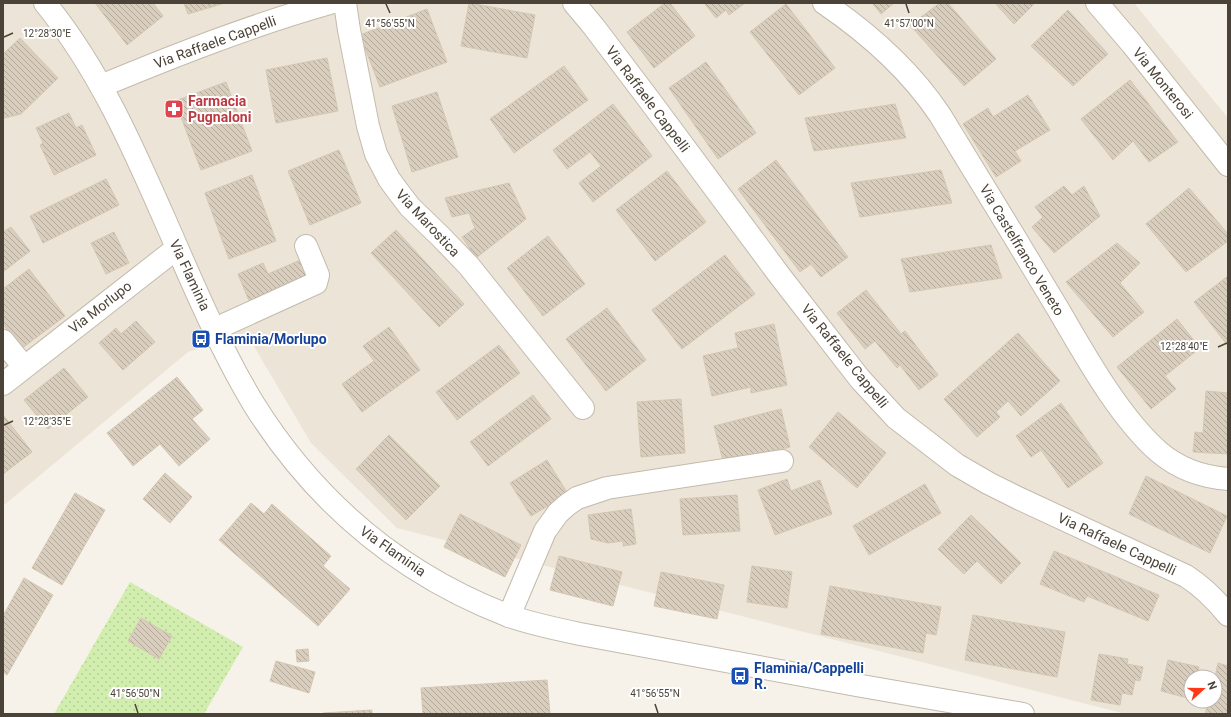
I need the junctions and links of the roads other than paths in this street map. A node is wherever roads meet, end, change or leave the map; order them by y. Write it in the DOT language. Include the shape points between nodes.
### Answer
graph roads {
  1 [pos="45,3"];
  2 [pos="330,3"];
  3 [pos="345,3"];
  4 [pos="574,3"];
  5 [pos="824,3"];
  6 [pos="1097,3"];
  7 [pos="101,86"];
  8 [pos="1228,166"];
  9 [pos="306,246"];
  10 [pos="177,248"];
  11 [pos="215,329"];
  12 [pos="3,341"];
  13 [pos="24,367"];
  14 [pos="3,384"];
  15 [pos="583,408"];
  16 [pos="782,461"];
  17 [pos="1228,479"];
  18 [pos="1228,615"];
  19 [pos="509,616"];
  20 [pos="1023,714"];
  1 -- 7 [label="street, Via Flaminia" via="67,32"];
  2 -- 7 [label="street, Via Raffaele Cappelli" via="249,28"];
  3 -- 15 [label="street, Via Marostica" via="351,46 368,126 376,154 389,179 410,207 469,266"];
  4 -- 18 [label="street, Via Raffaele Cappelli" via="780,276 860,379 896,418 957,465 988,483 1186,576 1206,590"];
  5 -- 17 [label="street, Via Castelfranco Veneto" via="893,58 930,99 1080,346 1136,427 1159,452 1180,467 1202,475"];
  6 -- 8 [label="street, Via Monterosi"];
  7 -- 10 [label="street, Via Flaminia" via="136,154"];
  9 -- 11 [label="street" via="318,275 316,283"];
  10 -- 11 [label="street, Via Flaminia"];
  10 -- 13 [label="street, Via Morlupo"];
  11 -- 19 [label="street, Via Flaminia" via="273,434 307,476 348,518 384,547 423,573 456,592"];
  12 -- 13 [label="street"];
  13 -- 14 [label="street, Via Morlupo"];
  16 -- 19 [label="street" via="608,488 577,498 558,513 545,531"];
  19 -- 20 [label="street, Via Flaminia" via="580,634"];
}
